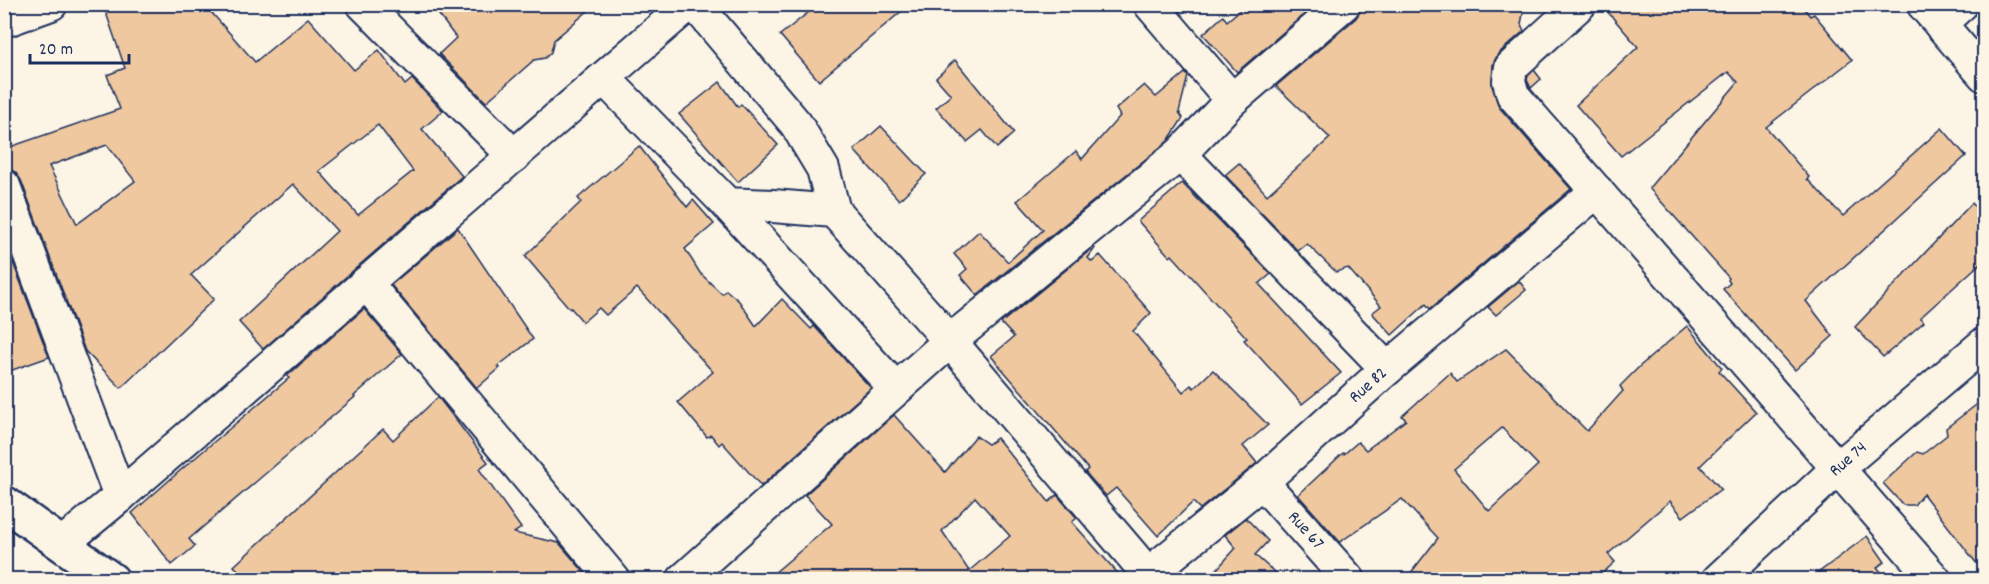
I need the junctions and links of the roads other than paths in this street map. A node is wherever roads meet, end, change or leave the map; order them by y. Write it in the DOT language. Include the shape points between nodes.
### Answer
graph roads {
  1 [pos="51,4"];
  2 [pos="363,4"];
  3 [pos="689,4"];
  4 [pos="695,4"];
  5 [pos="1150,4"];
  6 [pos="1344,4"];
  7 [pos="1564,10"];
  8 [pos="1942,11"];
  9 [pos="4,21"];
  10 [pos="1984,75"];
  11 [pos="604,78"];
  12 [pos="1232,100"];
  13 [pos="1180,154"];
  14 [pos="514,156"];
  15 [pos="4,186"];
  16 [pos="1596,191"];
  17 [pos="727,204"];
  18 [pos="834,211"];
  19 [pos="366,283"];
  20 [pos="950,341"];
  21 [pos="1984,344"];
  22 [pos="1387,369"];
  23 [pos="896,389"];
  24 [pos="1838,468"];
  25 [pos="1262,482"];
  26 [pos="120,496"];
  27 [pos="4,503"];
  28 [pos="63,543"];
  29 [pos="1145,577"];
  30 [pos="112,579"];
  31 [pos="614,579"];
  32 [pos="683,579"];
  33 [pos="1349,579"];
  34 [pos="1718,579"];
  35 [pos="1935,579"];
  1 -- 9 [label="street"];
  2 -- 14 [label="street"];
  3 -- 11 [label="street"];
  4 -- 18 [label="street" via="796,124 823,169"];
  5 -- 12 [label="street"];
  6 -- 12 [label="street"];
  7 -- 16 [label="street" via="1511,67 1509,81 1513,95"];
  8 -- 10 [label="street"];
  11 -- 14 [label="street"];
  11 -- 17 [label="street"];
  12 -- 13 [label="street"];
  13 -- 20 [label="street"];
  13 -- 22 [label="street"];
  14 -- 19 [label="street"];
  15 -- 26 [label="street"];
  16 -- 22 [label="street, Rue 82"];
  16 -- 24 [label="street"];
  17 -- 18 [label="street"];
  17 -- 23 [label="street"];
  18 -- 20 [label="street"];
  19 -- 26 [label="street"];
  19 -- 31 [label="street"];
  20 -- 23 [label="street"];
  20 -- 29 [label="street"];
  21 -- 24 [label="street, Rue 74"];
  22 -- 25 [label="street, Rue 82"];
  23 -- 32 [label="street"];
  24 -- 34 [label="street, Rue 74"];
  24 -- 35 [label="street"];
  25 -- 29 [label="street, Rue 82"];
  25 -- 33 [label="street, Rue 67"];
  26 -- 28 [label="street"];
  27 -- 28 [label="street"];
  28 -- 30 [label="street"];
}
